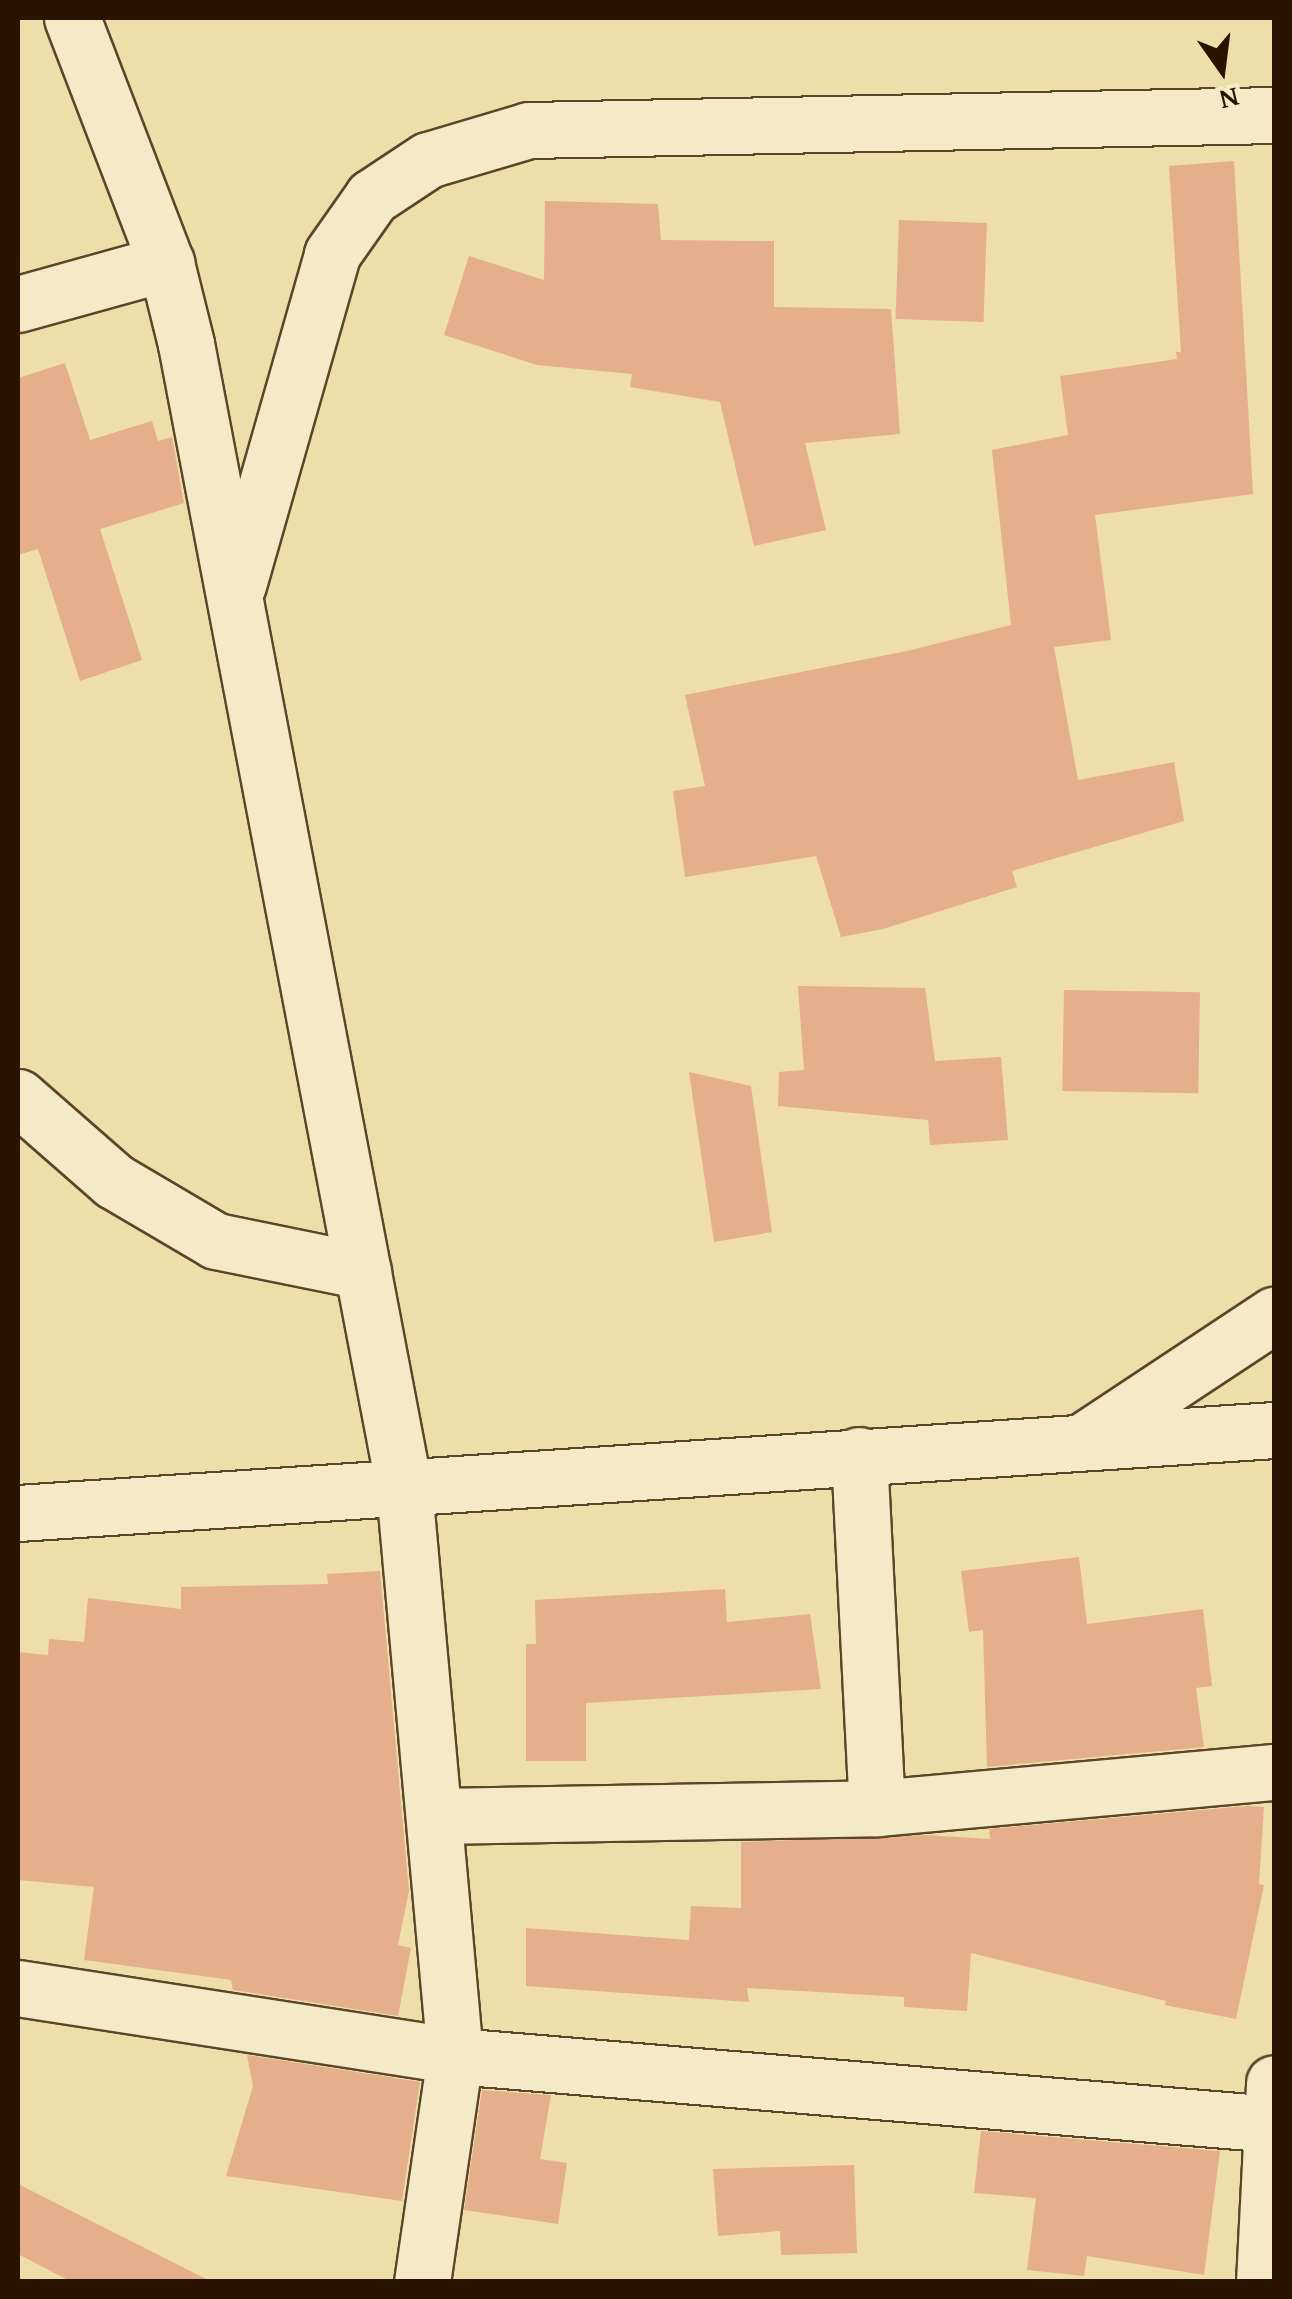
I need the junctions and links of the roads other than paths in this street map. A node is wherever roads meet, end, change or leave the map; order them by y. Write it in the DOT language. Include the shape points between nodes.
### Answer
graph roads {
  1 [pos="72,18"];
  2 [pos="1274,115"];
  3 [pos="166,263"];
  4 [pos="18,304"];
  5 [pos="234,597"];
  6 [pos="18,1097"];
  7 [pos="363,1272"];
  8 [pos="1274,1315"];
  9 [pos="1274,1430"];
  10 [pos="1084,1442"];
  11 [pos="859,1455"];
  12 [pos="404,1488"];
  13 [pos="18,1513"];
  14 [pos="1274,1772"];
  15 [pos="877,1808"];
  16 [pos="437,1816"];
  17 [pos="18,1988"];
  18 [pos="455,2056"];
  19 [pos="1274,2110"];
  20 [pos="422,2282"];
  21 [pos="1264,2282"];
  1 -- 3 [label="street"];
  2 -- 5 [label="street" via="528,130 428,160 372,197 332,254"];
  3 -- 4 [label="street"];
  3 -- 5 [label="street"];
  5 -- 7 [label="street"];
  6 -- 7 [label="street" via="114,1182 216,1241"];
  7 -- 12 [label="street"];
  8 -- 10 [label="street"];
  9 -- 10 [label="street"];
  10 -- 11 [label="street"];
  11 -- 12 [label="street"];
  11 -- 15 [label="street"];
  12 -- 13 [label="street"];
  12 -- 16 [label="street"];
  14 -- 15 [label="street"];
  15 -- 16 [label="street"];
  16 -- 18 [label="street"];
  17 -- 18 [label="street"];
  18 -- 19 [label="street"];
  18 -- 20 [label="street"];
  19 -- 21 [label="street"];
}
